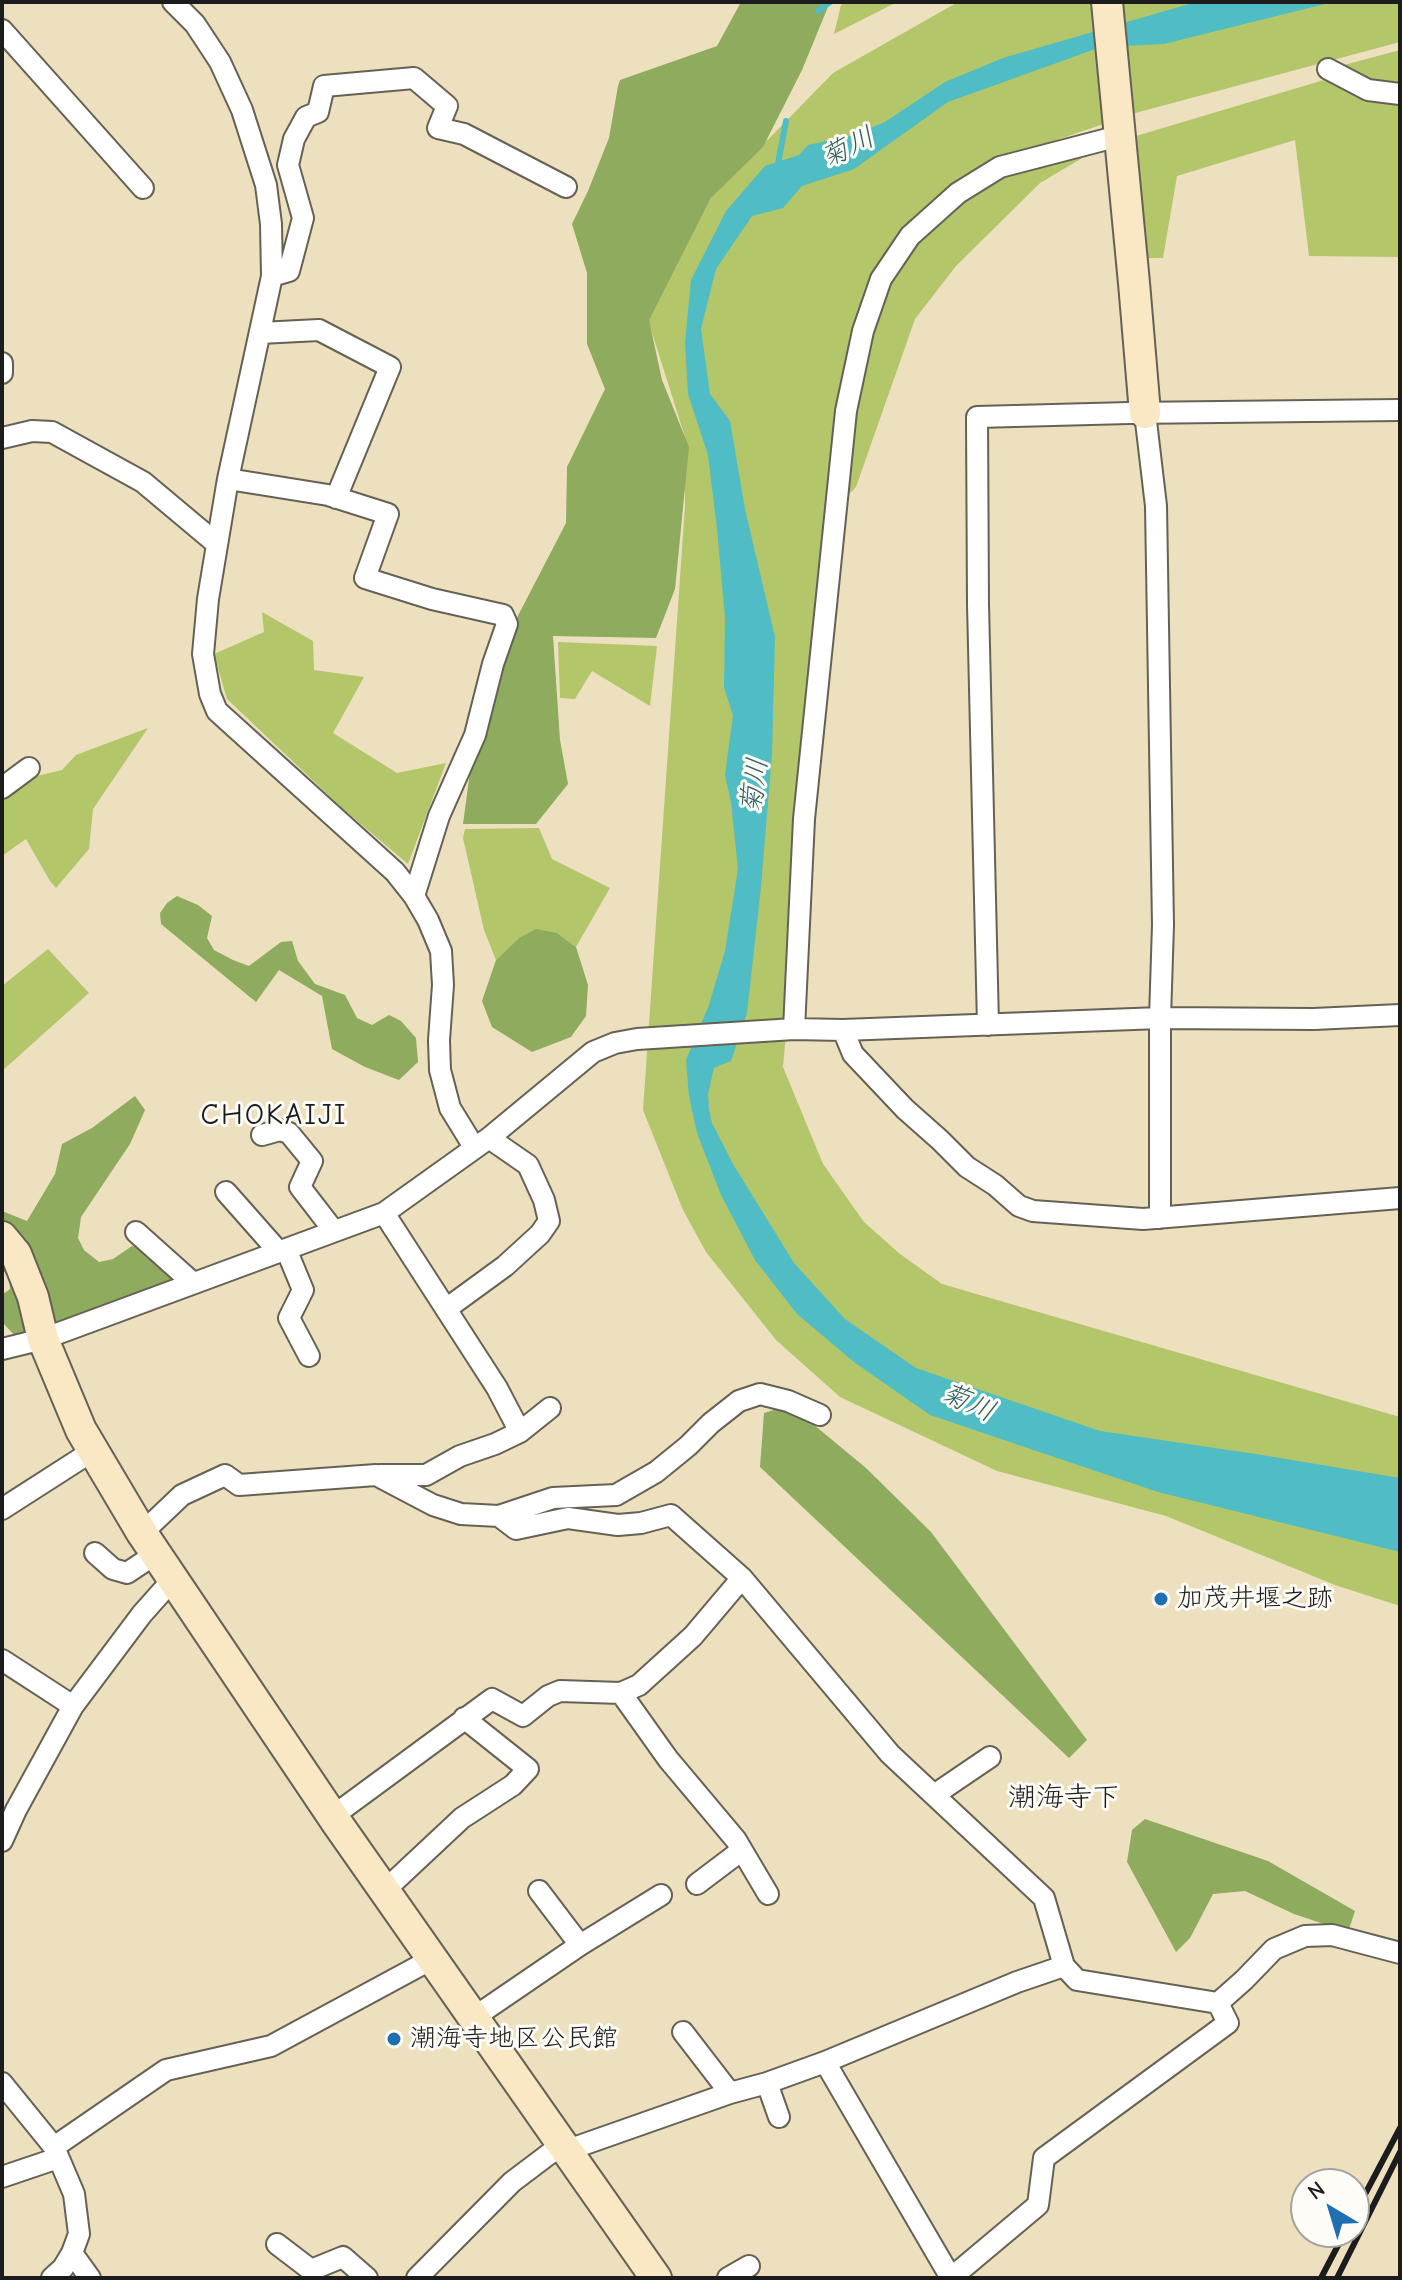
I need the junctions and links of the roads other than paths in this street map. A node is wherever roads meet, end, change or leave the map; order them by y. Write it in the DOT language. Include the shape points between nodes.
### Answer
graph roads {
  1 [pos="173,2"];
  2 [pos="1107,2"];
  3 [pos="2,30"];
  4 [pos="1328,69"];
  5 [pos="1400,94"];
  6 [pos="1119,132"];
  7 [pos="566,187"];
  8 [pos="143,188"];
  9 [pos="272,276"];
  10 [pos="260,333"];
  11 [pos="2,363"];
  12 [pos="2,373"];
  13 [pos="1400,410"];
  14 [pos="1145,413"];
  15 [pos="2,438"];
  16 [pos="228,479"];
  17 [pos="336,498"];
  18 [pos="217,544"];
  19 [pos="29,768"];
  20 [pos="2,788"];
  21 [pos="414,896"];
  22 [pos="1400,1015"];
  23 [pos="1160,1018"];
  24 [pos="988,1025"];
  25 [pos="789,1030"];
  26 [pos="843,1030"];
  27 [pos="262,1135"];
  28 [pos="482,1143"];
  29 [pos="226,1192"];
  30 [pos="1400,1198"];
  31 [pos="384,1213"];
  32 [pos="1160,1218"];
  33 [pos="334,1231"];
  34 [pos="136,1232"];
  35 [pos="2,1237"];
  36 [pos="283,1250"];
  37 [pos="193,1283"];
  38 [pos="446,1309"];
  39 [pos="43,1339"];
  40 [pos="2,1349"];
  41 [pos="309,1356"];
  42 [pos="550,1408"];
  43 [pos="820,1415"];
  44 [pos="520,1432"];
  45 [pos="94,1450"];
  46 [pos="376,1475"];
  47 [pos="2,1509"];
  48 [pos="499,1516"];
  49 [pos="150,1543"];
  50 [pos="95,1553"];
  51 [pos="174,1578"];
  52 [pos="742,1578"];
  53 [pos="2,1660"];
  54 [pos="621,1693"];
  55 [pos="73,1706"];
  56 [pos="464,1718"];
  57 [pos="990,1757"];
  58 [pos="934,1795"];
  59 [pos="9,1805"];
  60 [pos="333,1816"];
  61 [pos="2,1841"];
  62 [pos="742,1850"];
  63 [pos="697,1884"];
  64 [pos="384,1891"];
  65 [pos="539,1891"];
  66 [pos="768,1894"];
  67 [pos="661,1895"];
  68 [pos="580,1945"];
  69 [pos="1400,1953"];
  70 [pos="432,1959"];
  71 [pos="1064,1966"];
  72 [pos="1218,2003"];
  73 [pos="473,2018"];
  74 [pos="683,2032"];
  75 [pos="825,2062"];
  76 [pos="2,2083"];
  77 [pos="767,2083"];
  78 [pos="730,2093"];
  79 [pos="779,2117"];
  80 [pos="563,2148"];
  81 [pos="56,2152"];
  82 [pos="2,2177"];
  83 [pos="277,2244"];
  84 [pos="72,2253"];
  85 [pos="749,2266"];
  86 [pos="956,2276"];
  87 [pos="52,2278"];
  88 [pos="90,2278"];
  89 [pos="367,2278"];
  90 [pos="417,2278"];
  91 [pos="656,2278"];
  92 [pos="728,2278"];
  1 -- 9 [label="street" via="220,62 242,110 266,185"];
  2 -- 6 [label="street"];
  3 -- 8 [label="street"];
  4 -- 5 [label="street" via="1368,90"];
  6 -- 14 [label="street"];
  6 -- 25 [label="street" via="1000,167 958,193 910,236 881,279 863,331 846,411 804,819"];
  7 -- 9 [label="street" via="464,134 438,128 447,106 414,78 324,86 318,112 306,117 294,139 288,165 303,218 289,271"];
  9 -- 10 [label="street"];
  10 -- 16 [label="street"];
  10 -- 17 [label="street" via="319,330 390,367"];
  11 -- 12 [label="street"];
  13 -- 14 [label="street"];
  14 -- 23 [label="street" via="1157,522"];
  14 -- 24 [label="street" via="977,417"];
  15 -- 18 [label="street" via="52,432 143,482"];
  16 -- 17 [label="street"];
  16 -- 18 [label="street"];
  17 -- 21 [label="street" via="388,514 365,578 503,615 507,624 475,735 439,816"];
  18 -- 21 [label="street" via="203,654 217,711 395,872"];
  19 -- 20 [label="street"];
  21 -- 28 [label="street" via="441,951 440,1070 450,1108"];
  22 -- 23 [label="street"];
  23 -- 24 [label="street"];
  23 -- 32 [label="street"];
  24 -- 26 [label="street"];
  25 -- 26 [label="street"];
  25 -- 28 [label="street" via="615,1043 593,1052"];
  26 -- 32 [label="street" via="853,1054 905,1109 1019,1206"];
  27 -- 33 [label="street" via="289,1133 312,1161 300,1187"];
  28 -- 31 [label="street"];
  28 -- 38 [label="street" via="528,1165 549,1221 505,1266"];
  29 -- 36 [label="street"];
  30 -- 32 [label="street"];
  31 -- 33 [label="street"];
  31 -- 38 [label="street"];
  33 -- 36 [label="street"];
  34 -- 37 [label="street"];
  35 -- 39 [label="street" via="27,1280"];
  36 -- 37 [label="street"];
  36 -- 41 [label="street" via="303,1290 289,1318"];
  37 -- 39 [label="street"];
  38 -- 44 [label="street"];
  39 -- 40 [label="street"];
  39 -- 45 [label="street"];
  42 -- 44 [label="street"];
  43 -- 48 [label="street" via="760,1394 739,1401 656,1472 616,1495 553,1498"];
  44 -- 46 [label="street" via="426,1475"];
  45 -- 47 [label="street"];
  45 -- 49 [label="street"];
  46 -- 48 [label="street" via="433,1505 461,1514"];
  46 -- 49 [label="street" via="239,1485 225,1475 182,1495"];
  48 -- 52 [label="street" via="516,1529 568,1518 618,1525 671,1515"];
  49 -- 50 [label="street" via="127,1573 113,1569"];
  49 -- 51 [label="street"];
  51 -- 55 [label="street"];
  51 -- 60 [label="street"];
  52 -- 54 [label="street" via="693,1636 639,1685"];
  52 -- 58 [label="street" via="890,1754"];
  53 -- 55 [label="street"];
  54 -- 56 [label="street" via="560,1691 523,1716 492,1699"];
  54 -- 62 [label="street"];
  55 -- 59 [label="street"];
  56 -- 60 [label="street"];
  56 -- 64 [label="street" via="528,1769 462,1818"];
  57 -- 58 [label="street"];
  58 -- 71 [label="street" via="1044,1898"];
  59 -- 61 [label="street"];
  60 -- 64 [label="street"];
  62 -- 63 [label="street"];
  62 -- 66 [label="street"];
  64 -- 70 [label="street"];
  65 -- 68 [label="street"];
  67 -- 68 [label="street"];
  68 -- 73 [label="street"];
  69 -- 72 [label="street" via="1332,1935 1305,1936 1274,1949"];
  70 -- 73 [label="street"];
  70 -- 81 [label="street" via="271,2046 166,2070"];
  71 -- 72 [label="street" via="1077,1980"];
  71 -- 75 [label="street"];
  72 -- 86 [label="street" via="1228,2023 1044,2158 1038,2205"];
  73 -- 80 [label="street"];
  74 -- 78 [label="street"];
  75 -- 77 [label="street"];
  75 -- 86 [label="street"];
  76 -- 81 [label="street"];
  77 -- 78 [label="street"];
  77 -- 79 [label="street"];
  78 -- 80 [label="street"];
  80 -- 90 [label="street" via="512,2182"];
  80 -- 91 [label="street"];
  81 -- 82 [label="street"];
  81 -- 84 [label="street" via="74,2194 79,2234"];
  83 -- 89 [label="street" via="311,2270 343,2257"];
  84 -- 87 [label="street"];
  84 -- 88 [label="street"];
  85 -- 92 [label="street"];
}
